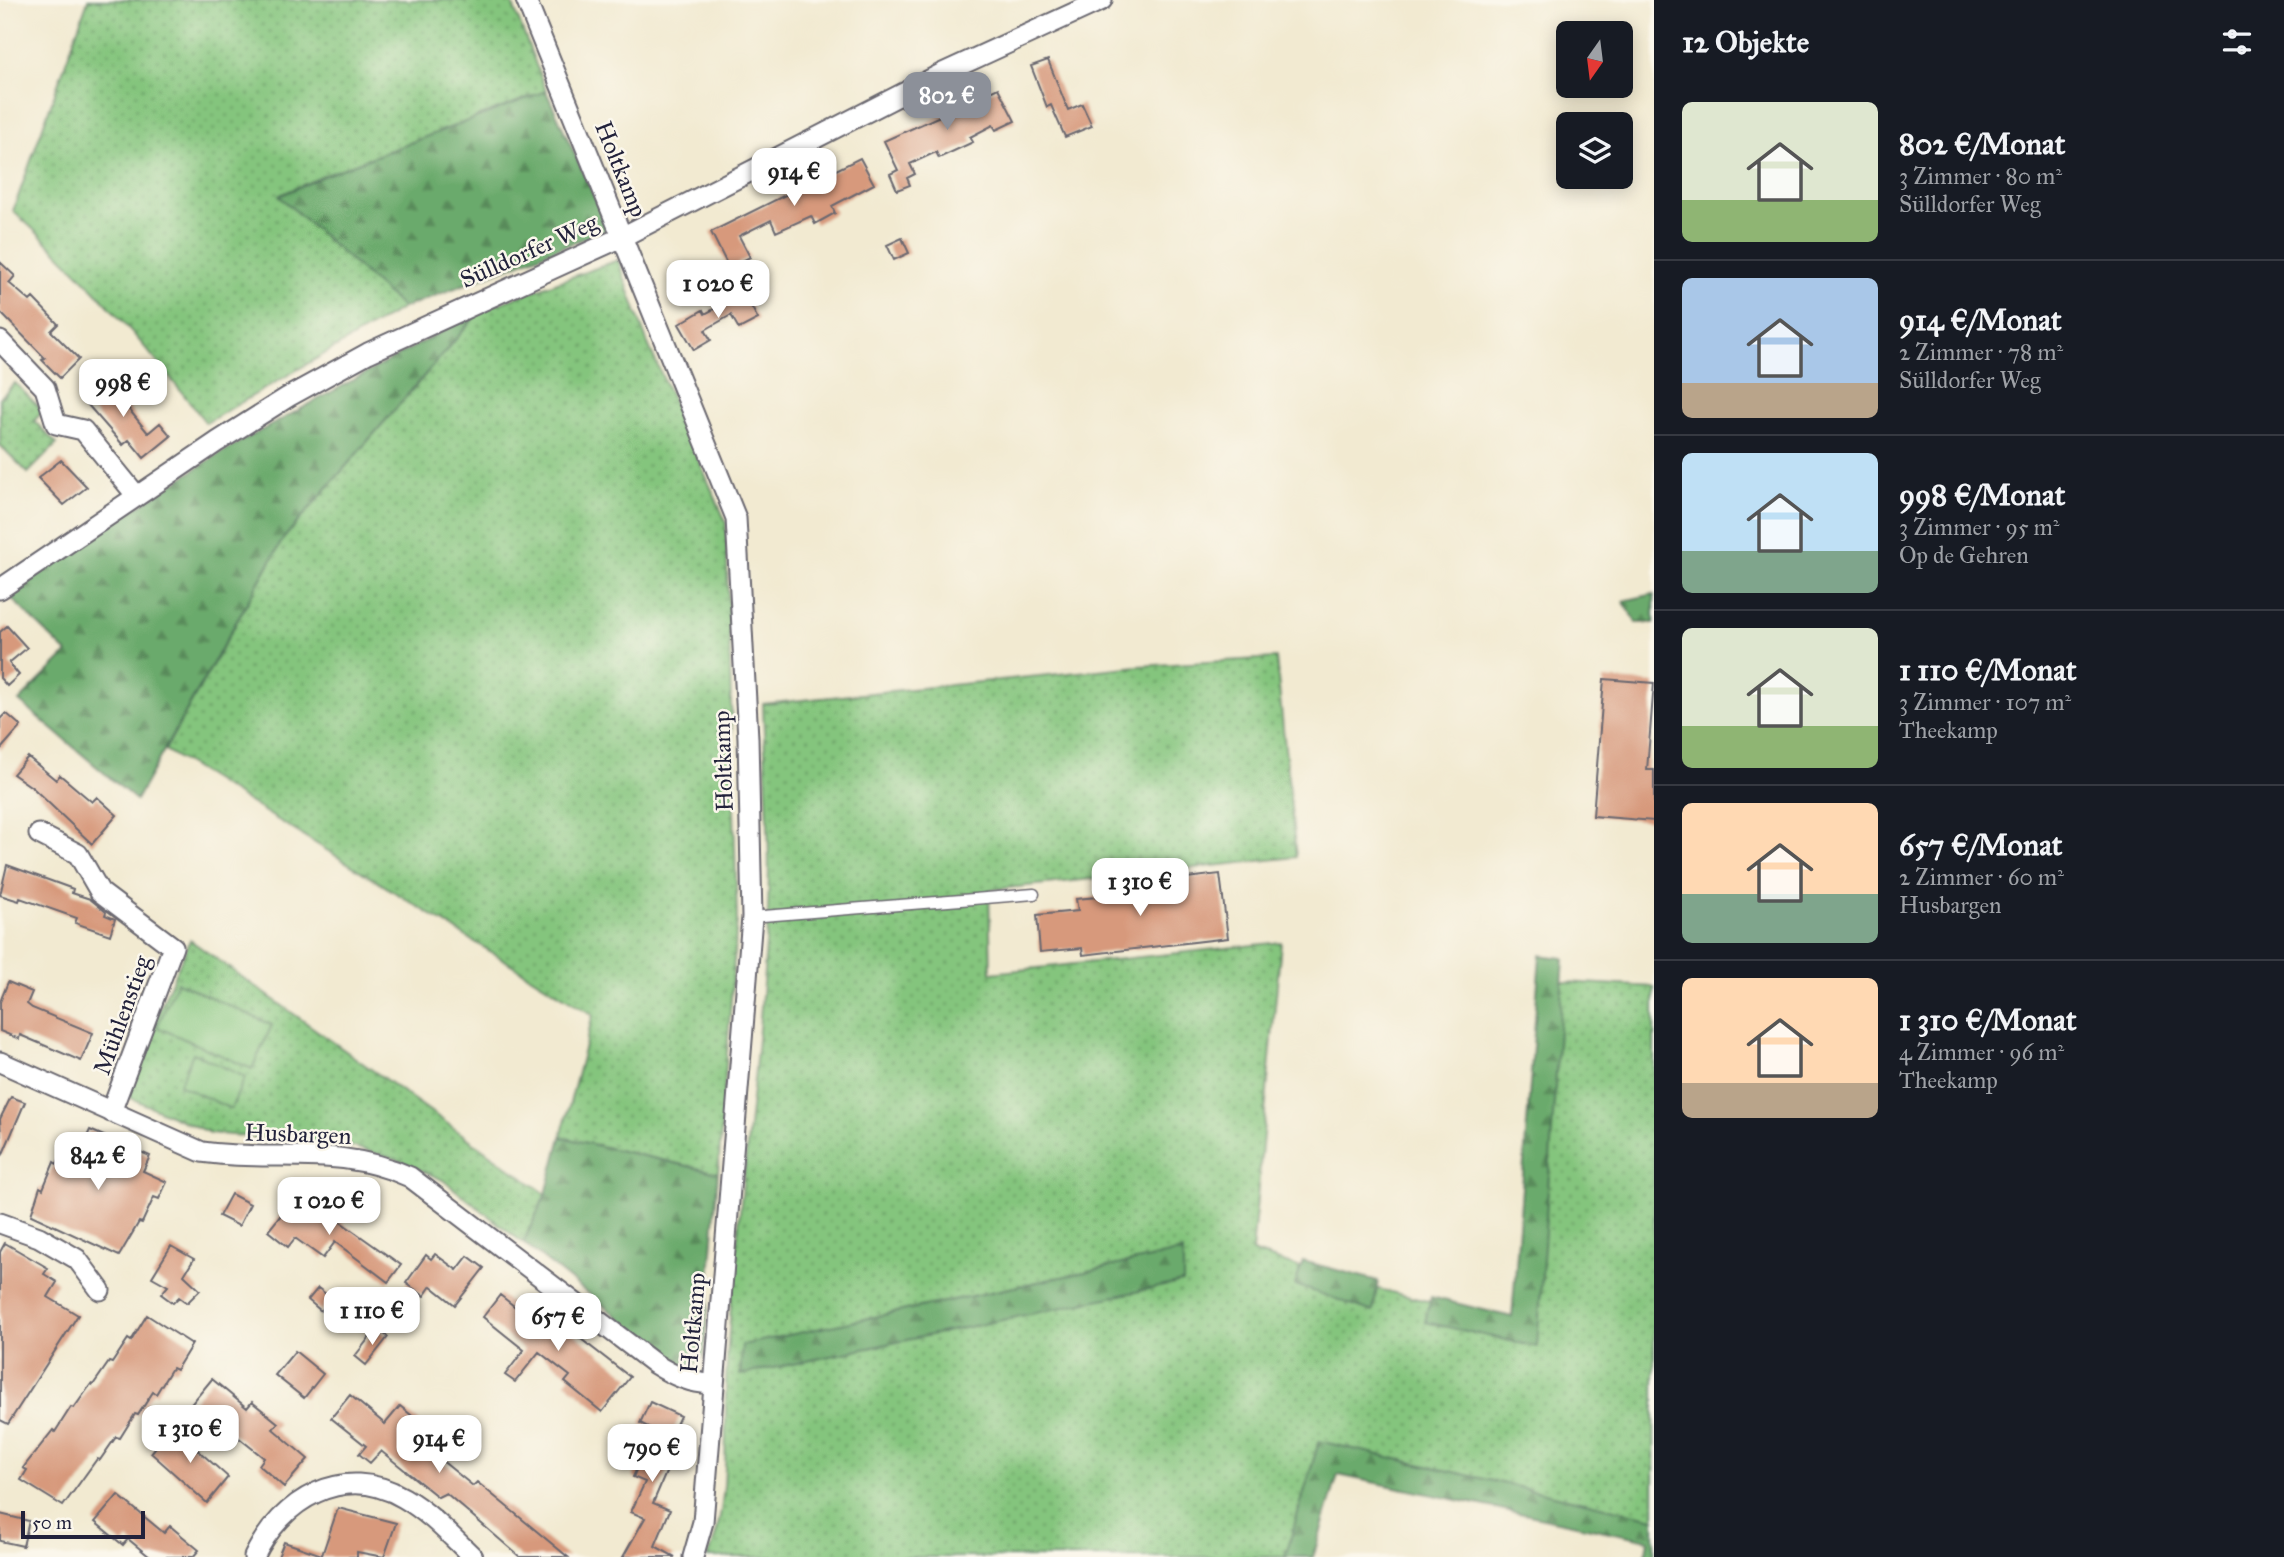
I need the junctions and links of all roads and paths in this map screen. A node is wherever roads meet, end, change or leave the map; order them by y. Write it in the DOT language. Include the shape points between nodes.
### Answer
graph roads {
  1 [pos="526,0"];
  2 [pos="1102,0"];
  3 [pos="622,237"];
  4 [pos="0,341"];
  5 [pos="136,495"];
  6 [pos="1,587"];
  7 [pos="39,834"];
  8 [pos="1034,894"];
  9 [pos="752,918"];
  10 [pos="0,1062"];
  11 [pos="111,1112"];
  12 [pos="0,1223"];
  13 [pos="100,1290"];
  14 [pos="712,1384"];
  15 [pos="254,1557"];
  16 [pos="473,1557"];
  17 [pos="693,1557"];
  1 -- 3 [label="street, Holtkamp"];
  2 -- 3 [label="street, Sülldorfer Weg" via="941,74"];
  3 -- 5 [label="street, Sülldorfer Weg" via="368,353 288,397"];
  3 -- 9 [label="street, Holtkamp" via="736,518"];
  4 -- 5 [label="street" via="45,388 56,424 83,430"];
  5 -- 6 [label="street, Sülldorfer Weg"];
  7 -- 11 [label="street, Mühlenstieg" via="78,853 100,892 173,947"];
  8 -- 9 [label="lane"];
  9 -- 14 [label="street, Holtkamp"];
  10 -- 11 [label="street, Husbargen"];
  11 -- 14 [label="street, Husbargen" via="202,1152 236,1157 320,1155 392,1169 655,1364 684,1380"];
  12 -- 13 [label="street" via="39,1237 77,1259"];
  14 -- 17 [label="street, Holtkamp" via="703,1522"];
  15 -- 16 [label="street" via="269,1529 287,1509 328,1489 361,1485 402,1497 433,1518"];
}
